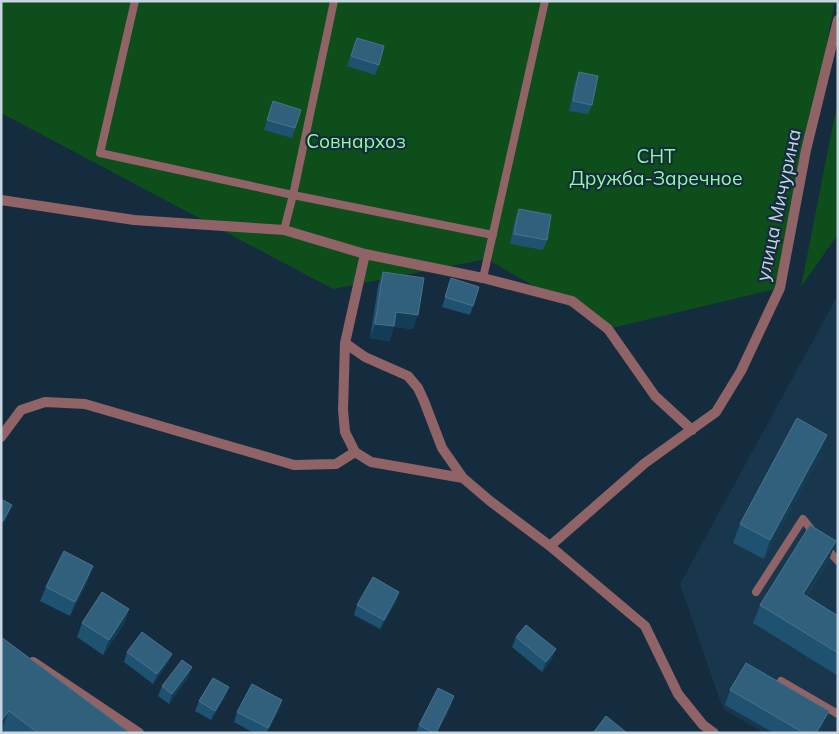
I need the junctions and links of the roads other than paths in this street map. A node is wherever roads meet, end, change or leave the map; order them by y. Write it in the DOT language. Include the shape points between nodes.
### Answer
graph roads {
  1 [pos="135,1"];
  2 [pos="334,1"];
  3 [pos="544,1"];
  4 [pos="838,20"];
  5 [pos="292,195"];
  6 [pos="1,200"];
  7 [pos="284,230"];
  8 [pos="493,235"];
  9 [pos="365,254"];
  10 [pos="483,278"];
  11 [pos="345,343"];
  12 [pos="692,430"];
  13 [pos="1,437"];
  14 [pos="355,452"];
  15 [pos="463,478"];
  16 [pos="550,546"];
  17 [pos="838,562"];
  18 [pos="756,592"];
  19 [pos="26,657"];
  20 [pos="780,681"];
  21 [pos="838,714"];
  22 [pos="139,733"];
  23 [pos="714,733"];
  1 -- 5 [label="lane" via="100,153"];
  2 -- 5 [label="lane"];
  3 -- 8 [label="lane"];
  4 -- 12 [label="street, улица Мичурина" via="806,150 780,288 740,371 716,412"];
  5 -- 7 [label="lane"];
  5 -- 8 [label="lane"];
  6 -- 7 [label="street" via="134,220"];
  7 -- 9 [label="street"];
  8 -- 10 [label="lane"];
  9 -- 10 [label="street"];
  9 -- 11 [label="street"];
  10 -- 12 [label="street" via="572,301 608,329 656,396"];
  11 -- 14 [label="street" via="345,432"];
  11 -- 15 [label="street" via="365,357 408,376 418,388 442,448"];
  12 -- 16 [label="street, улица Мичурина" via="645,463"];
  13 -- 14 [label="street" via="21,410 44,402 85,404 294,465 336,464"];
  14 -- 15 [label="street" via="371,462"];
  15 -- 16 [label="street"];
  16 -- 23 [label="street" via="645,626 678,694 703,725"];
  17 -- 18 [label="lane" via="803,520"];
  19 -- 22 [label="street"];
  20 -- 21 [label="lane"];
}
